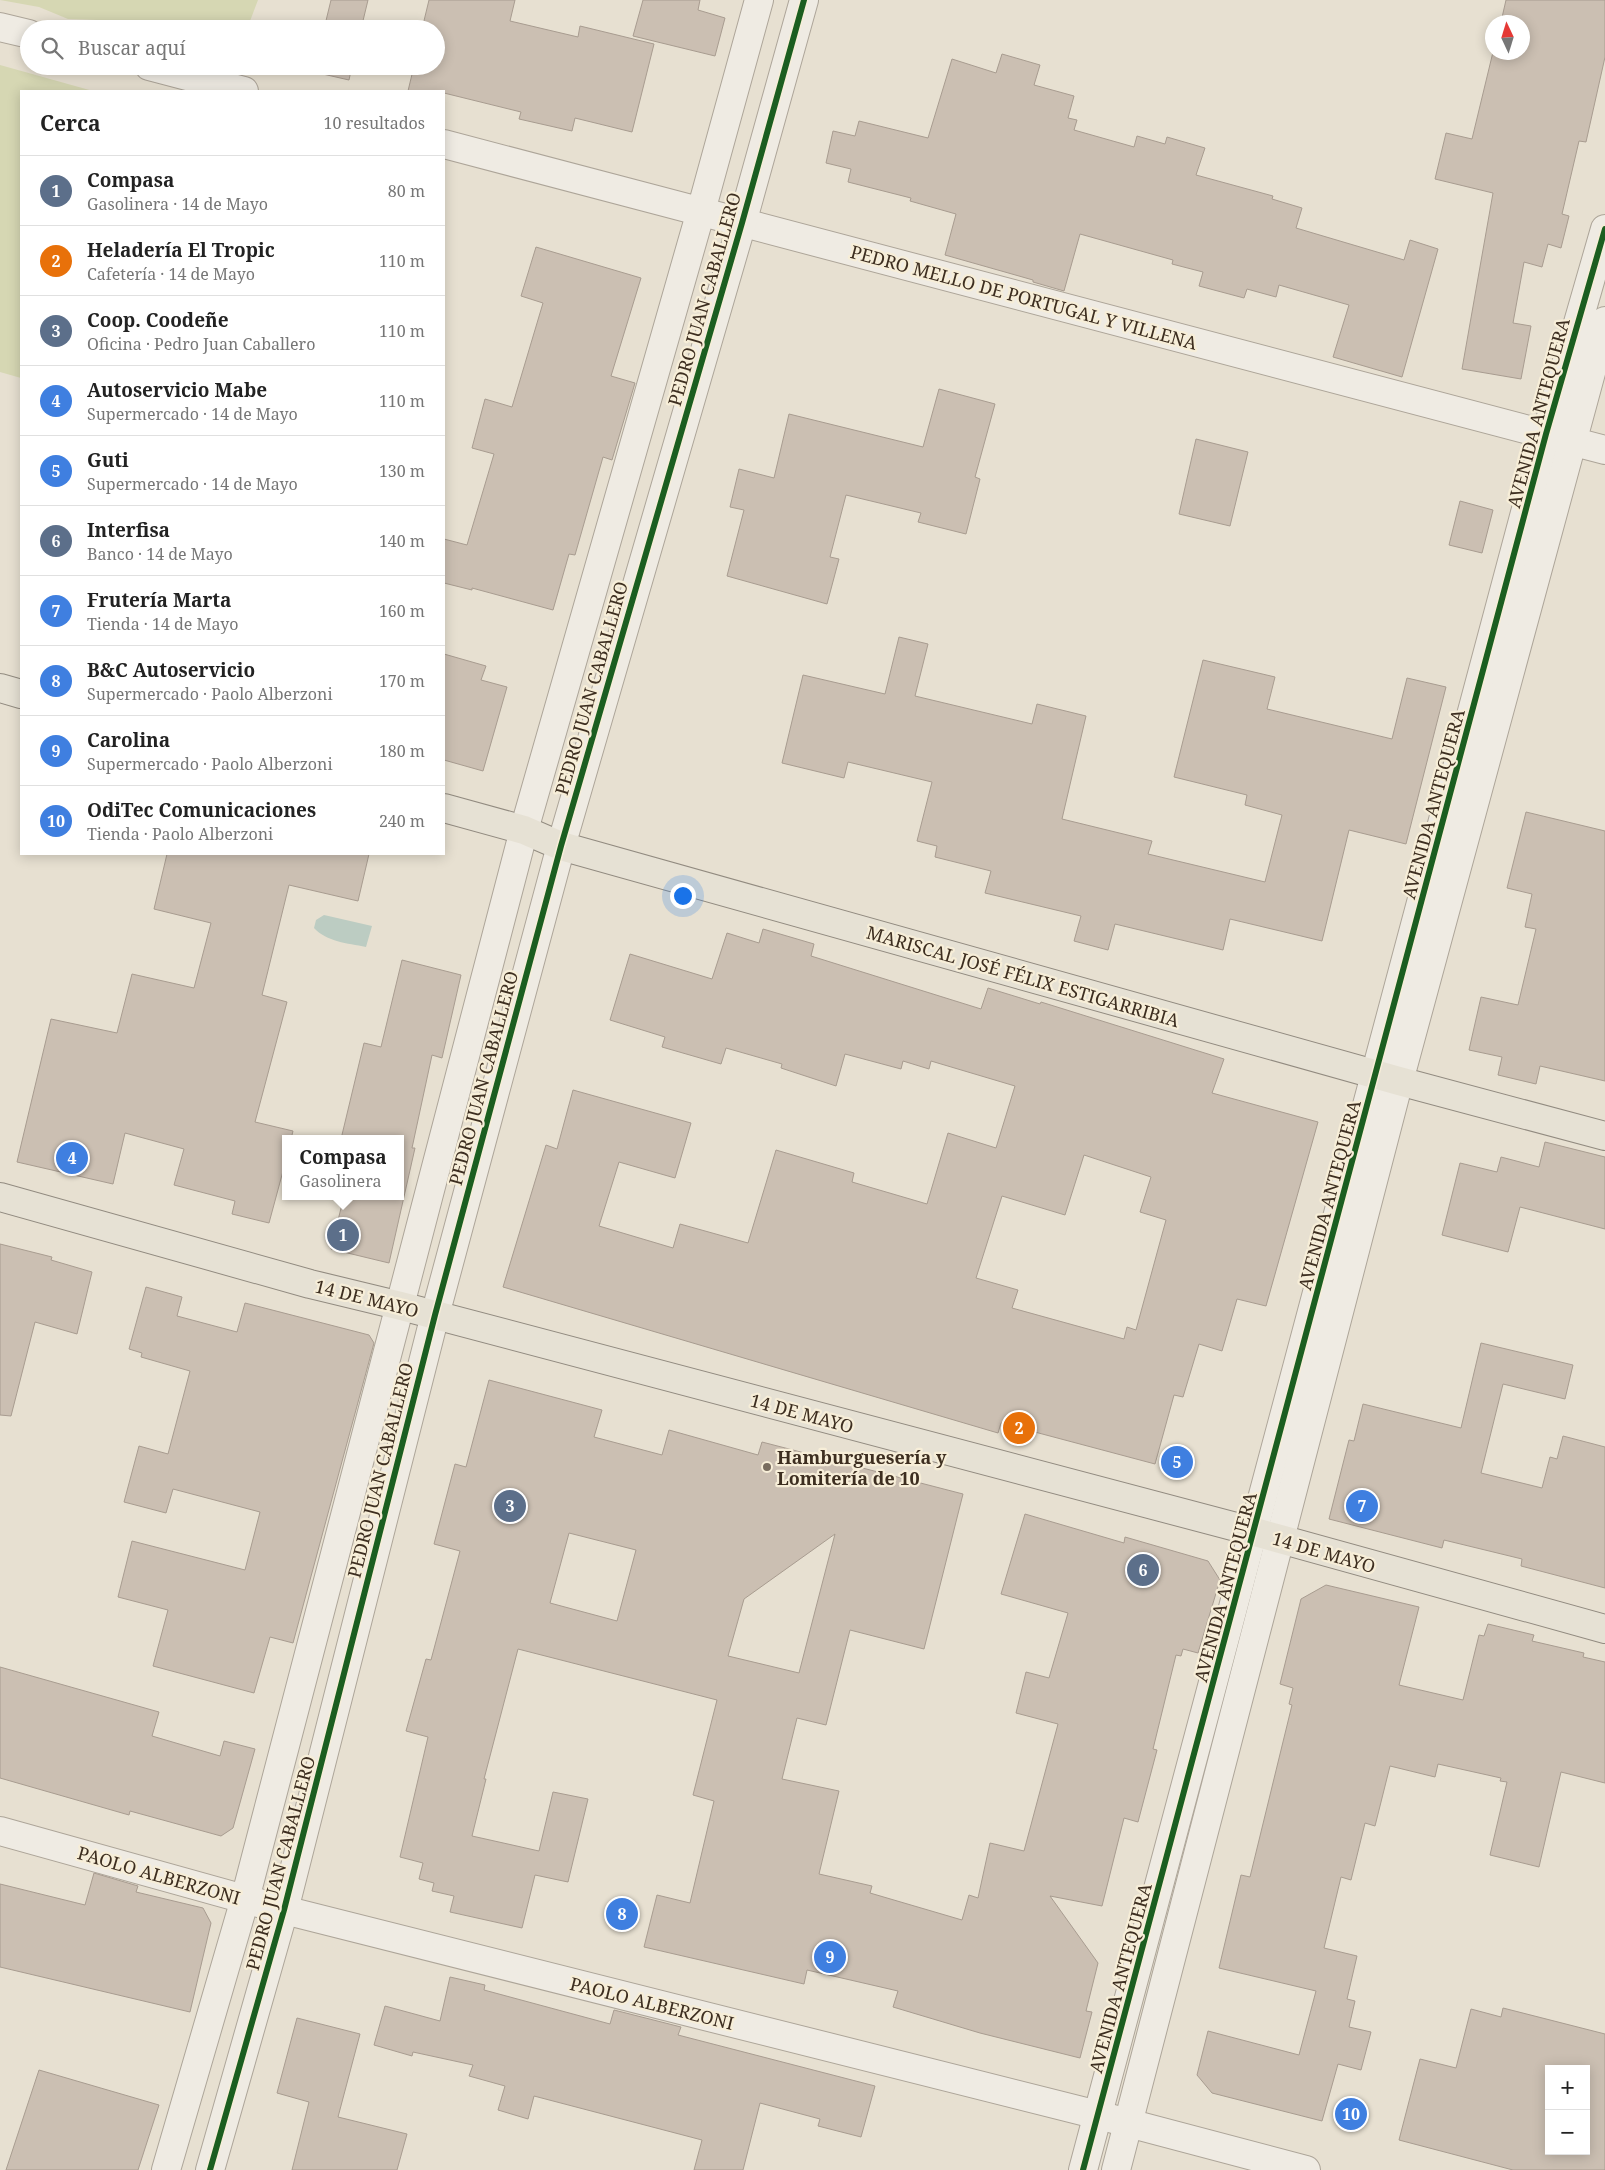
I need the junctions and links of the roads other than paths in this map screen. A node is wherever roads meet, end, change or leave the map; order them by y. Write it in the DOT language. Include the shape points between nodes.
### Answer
graph roads {
  1 [pos="759,0"];
  2 [pos="804,0"];
  3 [pos="0,27"];
  4 [pos="20,32"];
  5 [pos="183,75"];
  6 [pos="240,90"];
  7 [pos="445,144"];
  8 [pos="701,211"];
  9 [pos="742,223"];
  10 [pos="1605,229"];
  11 [pos="1605,321"];
  12 [pos="1546,434"];
  13 [pos="1573,442"];
  14 [pos="1605,450"];
  15 [pos="0,688"];
  16 [pos="20,694"];
  17 [pos="445,808"];
  18 [pos="524,830"];
  19 [pos="561,846"];
  20 [pos="1388,1078"];
  21 [pos="1605,1136"];
  22 [pos="0,1197"];
  23 [pos="401,1306"];
  24 [pos="435,1315"];
  25 [pos="1268,1536"];
  26 [pos="1605,1629"];
  27 [pos="0,1830"];
  28 [pos="245,1899"];
  29 [pos="284,1910"];
  30 [pos="1098,2115"];
  31 [pos="1129,2124"];
  32 [pos="166,2170"];
  33 [pos="210,2170"];
  34 [pos="1083,2170"];
  35 [pos="1116,2170"];
  36 [pos="1306,2170"];
  1 -- 8 [label="street, PEDRO JUAN CABALLERO"];
  2 -- 9 [label="street, PEDRO JUAN CABALLERO"];
  3 -- 4 [label="street"];
  5 -- 6 [label="street"];
  7 -- 8 [label="street, PEDRO MELLO DE PORTUGAL Y VILLENA"];
  8 -- 9 [label="street, PEDRO MELLO DE PORTUGAL Y VILLENA"];
  8 -- 18 [label="street, PEDRO JUAN CABALLERO"];
  9 -- 12 [label="street, PEDRO MELLO DE PORTUGAL Y VILLENA"];
  9 -- 19 [label="street, PEDRO JUAN CABALLERO"];
  10 -- 12 [label="street, AVENIDA ANTEQUERA"];
  11 -- 13 [label="street, AVENIDA ANTEQUERA"];
  12 -- 13 [label="street, PEDRO MELLO DE PORTUGAL Y VILLENA"];
  12 -- 20 [label="street, AVENIDA ANTEQUERA"];
  13 -- 14 [label="street, PEDRO MELLO DE PORTUGAL Y VILLENA"];
  13 -- 20 [label="street, AVENIDA ANTEQUERA"];
  15 -- 16 [label="main road"];
  17 -- 18 [label="main road, MARISCAL JOSÉ FÉLIX ESTIGARRIBIA"];
  18 -- 19 [label="main road, MARISCAL JOSÉ FÉLIX ESTIGARRIBIA"];
  18 -- 23 [label="street, PEDRO JUAN CABALLERO"];
  19 -- 20 [label="main road, MARISCAL JOSÉ FÉLIX ESTIGARRIBIA"];
  19 -- 24 [label="street, PEDRO JUAN CABALLERO"];
  20 -- 21 [label="main road, MARISCAL JOSÉ FÉLIX ESTIGARRIBIA"];
  20 -- 25 [label="street, AVENIDA ANTEQUERA"];
  22 -- 23 [label="main road, 14 DE MAYO" via="310,1284"];
  23 -- 24 [label="main road, 14 DE MAYO"];
  23 -- 28 [label="street, PEDRO JUAN CABALLERO"];
  24 -- 25 [label="main road, 14 DE MAYO"];
  24 -- 29 [label="street, PEDRO JUAN CABALLERO"];
  25 -- 26 [label="main road, 14 DE MAYO"];
  25 -- 30 [label="street, AVENIDA ANTEQUERA"];
  25 -- 31 [label="street, AVENIDA ANTEQUERA"];
  27 -- 28 [label="street, PAOLO ALBERZONI"];
  28 -- 29 [label="street, PAOLO ALBERZONI"];
  28 -- 32 [label="street, PEDRO JUAN CABALLERO"];
  29 -- 30 [label="street, PAOLO ALBERZONI"];
  29 -- 33 [label="street, PEDRO JUAN CABALLERO"];
  30 -- 31 [label="street, PAOLO ALBERZONI"];
  30 -- 34 [label="street, AVENIDA ANTEQUERA"];
  31 -- 35 [label="street, AVENIDA ANTEQUERA"];
  31 -- 36 [label="street, PAOLO ALBERZONI"];
}
